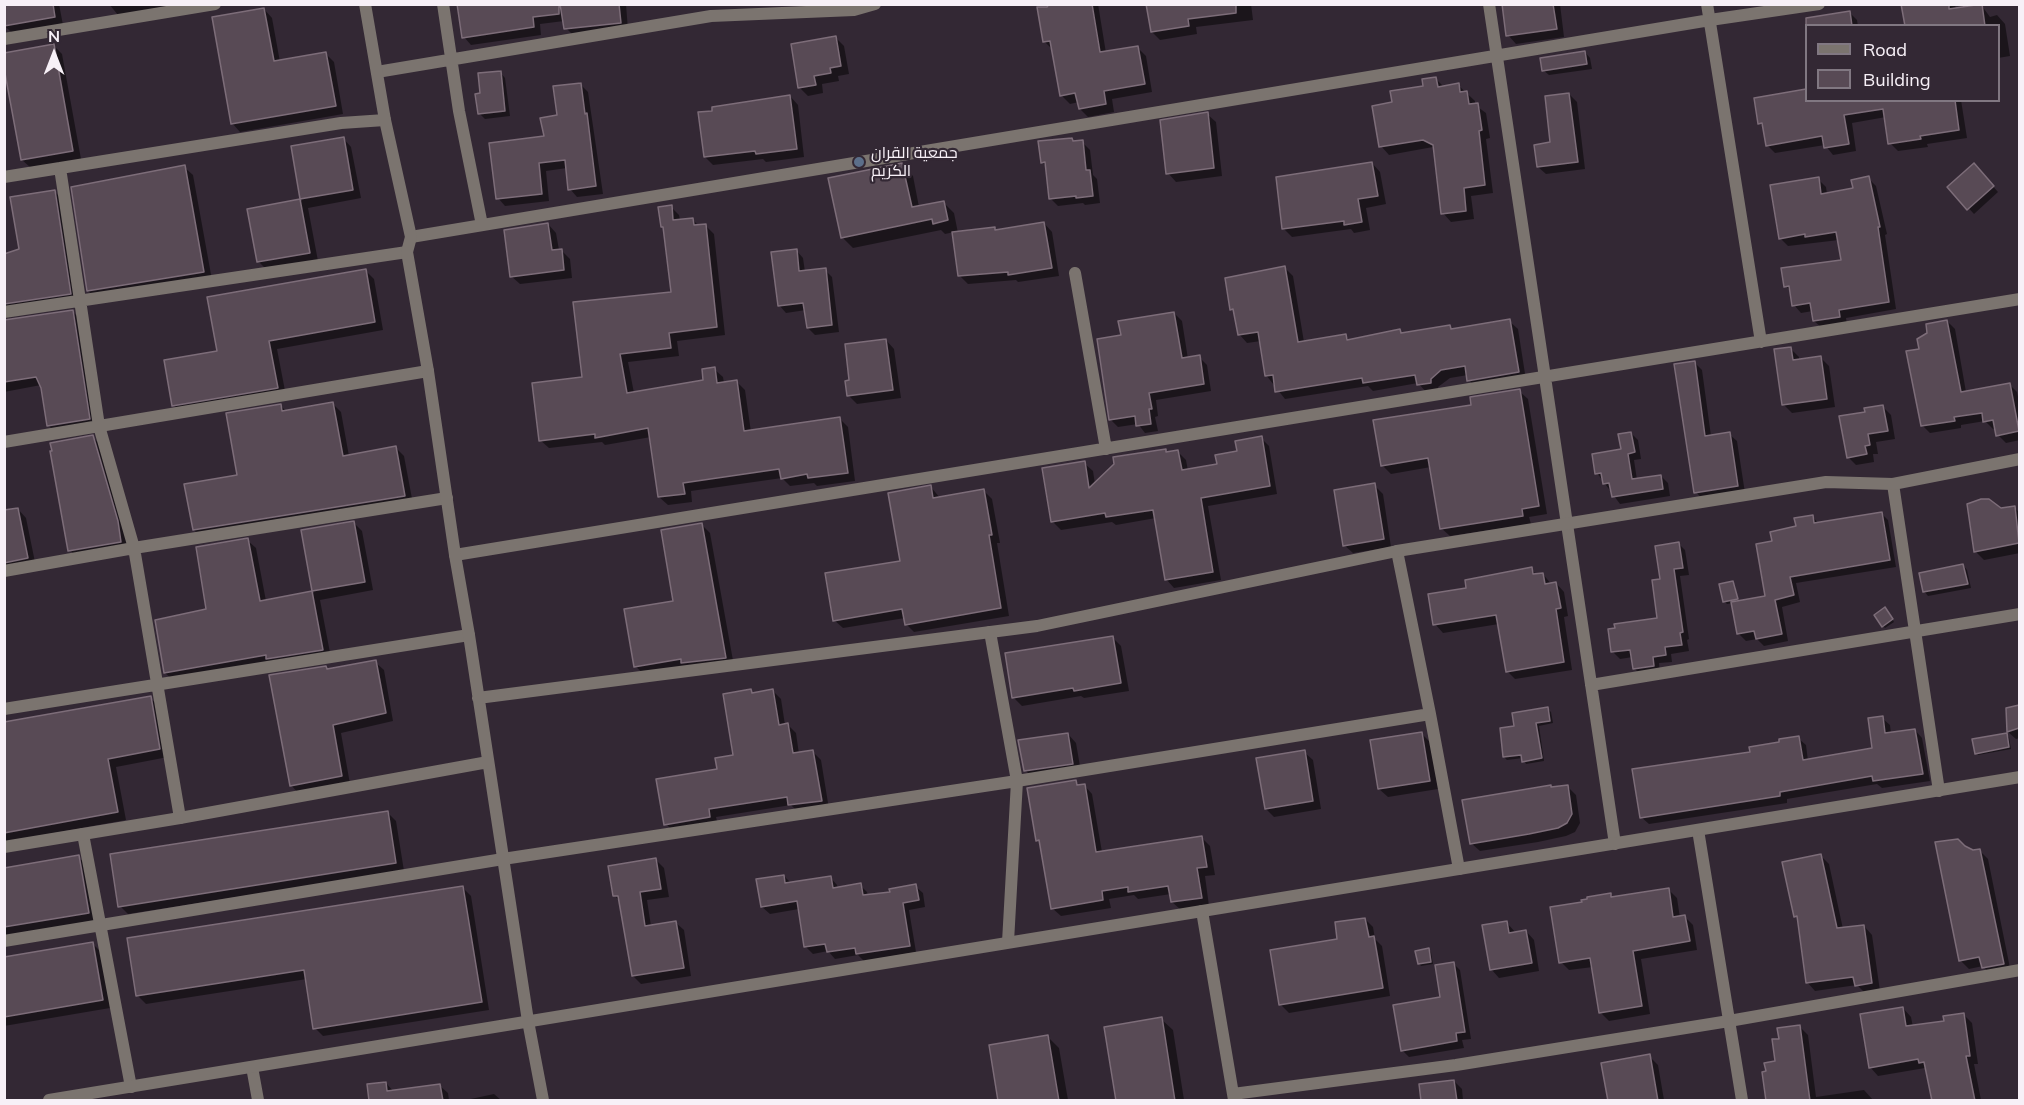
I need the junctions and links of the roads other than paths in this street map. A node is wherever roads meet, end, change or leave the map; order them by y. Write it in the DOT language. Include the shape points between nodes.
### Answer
graph roads {
  1 [pos="215,4"];
  2 [pos="364,4"];
  3 [pos="442,4"];
  4 [pos="875,4"];
  5 [pos="1489,4"];
  6 [pos="1707,4"];
  7 [pos="1819,4"];
  8 [pos="1710,20"];
  9 [pos="4,39"];
  10 [pos="1497,55"];
  11 [pos="451,60"];
  12 [pos="376,72"];
  13 [pos="385,120"];
  14 [pos="60,168"];
  15 [pos="4,177"];
  16 [pos="482,225"];
  17 [pos="411,237"];
  18 [pos="407,252"];
  19 [pos="1075,273"];
  20 [pos="2019,299"];
  21 [pos="79,300"];
  22 [pos="4,312"];
  23 [pos="1761,342"];
  24 [pos="428,371"];
  25 [pos="1544,378"];
  26 [pos="99,426"];
  27 [pos="4,442"];
  28 [pos="1106,449"];
  29 [pos="2019,459"];
  30 [pos="1893,484"];
  31 [pos="447,498"];
  32 [pos="1567,524"];
  33 [pos="134,548"];
  34 [pos="1397,551"];
  35 [pos="454,555"];
  36 [pos="4,571"];
  37 [pos="2019,614"];
  38 [pos="1915,630"];
  39 [pos="990,632"];
  40 [pos="469,635"];
  41 [pos="157,685"];
  42 [pos="1591,685"];
  43 [pos="478,699"];
  44 [pos="4,710"];
  45 [pos="1430,714"];
  46 [pos="488,762"];
  47 [pos="2019,777"];
  48 [pos="1017,781"];
  49 [pos="1939,790"];
  50 [pos="180,818"];
  51 [pos="1698,830"];
  52 [pos="83,834"];
  53 [pos="1615,844"];
  54 [pos="4,848"];
  55 [pos="503,859"];
  56 [pos="1459,869"];
  57 [pos="1202,911"];
  58 [pos="101,926"];
  59 [pos="4,941"];
  60 [pos="1008,942"];
  61 [pos="2019,970"];
  62 [pos="528,1021"];
  63 [pos="1729,1021"];
  64 [pos="252,1067"];
  65 [pos="131,1087"];
  66 [pos="1234,1097"];
  67 [pos="49,1101"];
  68 [pos="258,1101"];
  69 [pos="543,1101"];
  70 [pos="1742,1101"];
  1 -- 9 [label="street"];
  2 -- 12 [label="street"];
  3 -- 11 [label="street"];
  4 -- 11 [label="street" via="854,10 711,16"];
  5 -- 10 [label="street"];
  6 -- 8 [label="street"];
  7 -- 8 [label="street"];
  8 -- 10 [label="street"];
  8 -- 23 [label="street"];
  10 -- 16 [label="street"];
  10 -- 25 [label="street"];
  11 -- 12 [label="street"];
  11 -- 16 [label="street"];
  12 -- 13 [label="street"];
  13 -- 14 [label="street" via="341,123"];
  13 -- 17 [label="street"];
  14 -- 15 [label="street"];
  14 -- 21 [label="street"];
  16 -- 17 [label="street"];
  17 -- 18 [label="street"];
  18 -- 21 [label="street"];
  18 -- 24 [label="street"];
  19 -- 28 [label="street"];
  20 -- 23 [label="street"];
  21 -- 22 [label="street"];
  21 -- 26 [label="street"];
  23 -- 25 [label="street"];
  24 -- 26 [label="street"];
  24 -- 31 [label="street"];
  25 -- 28 [label="street"];
  25 -- 32 [label="street"];
  26 -- 27 [label="street"];
  26 -- 33 [label="street"];
  28 -- 35 [label="street"];
  29 -- 30 [label="street"];
  30 -- 32 [label="street" via="1826,482"];
  30 -- 38 [label="street"];
  31 -- 33 [label="street"];
  31 -- 35 [label="street"];
  32 -- 34 [label="street"];
  32 -- 42 [label="street"];
  33 -- 36 [label="street"];
  33 -- 41 [label="street"];
  34 -- 39 [label="street" via="1037,626"];
  34 -- 45 [label="street"];
  35 -- 40 [label="street"];
  37 -- 38 [label="street"];
  38 -- 42 [label="street"];
  38 -- 49 [label="street"];
  39 -- 43 [label="street"];
  39 -- 48 [label="street"];
  40 -- 41 [label="street"];
  40 -- 43 [label="street"];
  41 -- 44 [label="street"];
  41 -- 50 [label="street"];
  42 -- 53 [label="street"];
  43 -- 46 [label="street"];
  45 -- 48 [label="street"];
  45 -- 56 [label="street"];
  46 -- 50 [label="street"];
  46 -- 55 [label="street"];
  47 -- 49 [label="street"];
  48 -- 55 [label="street"];
  48 -- 60 [label="street"];
  49 -- 51 [label="street"];
  50 -- 52 [label="street"];
  51 -- 53 [label="street"];
  51 -- 63 [label="street"];
  52 -- 54 [label="street"];
  52 -- 58 [label="street"];
  53 -- 56 [label="street"];
  55 -- 58 [label="street"];
  55 -- 62 [label="street"];
  56 -- 57 [label="street"];
  57 -- 60 [label="street"];
  57 -- 66 [label="street"];
  58 -- 59 [label="street"];
  58 -- 65 [label="street"];
  60 -- 62 [label="street"];
  61 -- 63 [label="street"];
  62 -- 64 [label="street"];
  62 -- 69 [label="street"];
  63 -- 66 [label="street"];
  63 -- 70 [label="street"];
  64 -- 65 [label="street"];
  64 -- 68 [label="street"];
  65 -- 67 [label="street"];
}
